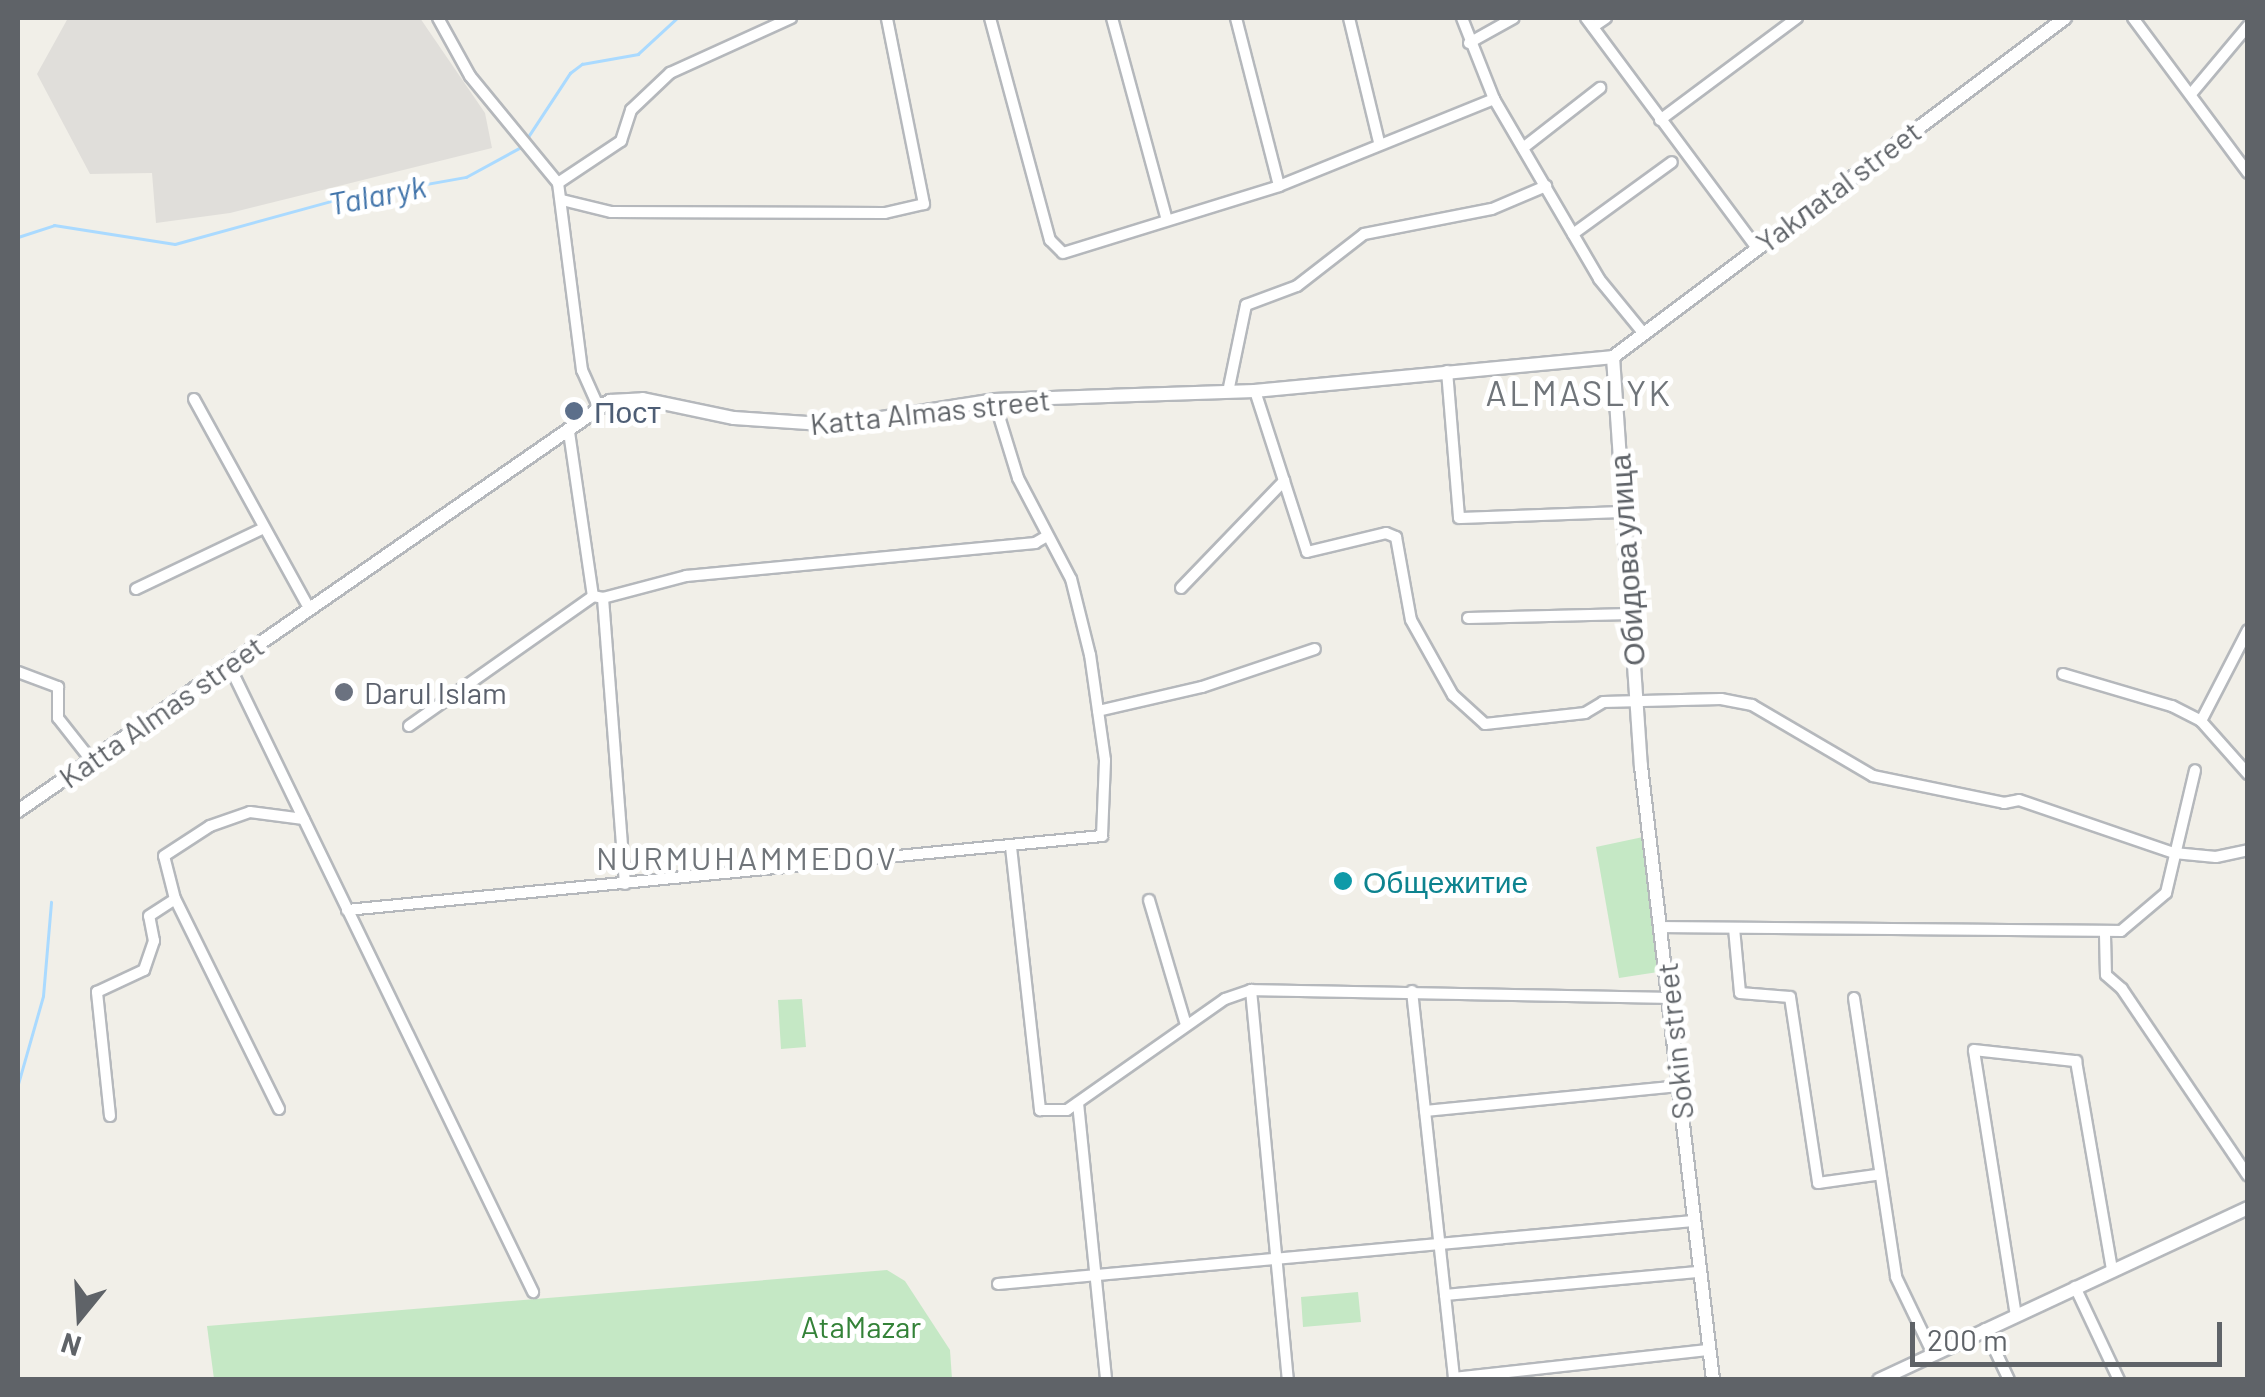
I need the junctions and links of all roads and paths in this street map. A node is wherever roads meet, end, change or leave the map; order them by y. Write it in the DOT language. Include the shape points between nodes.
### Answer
graph roads {
  1 [pos="438,18"];
  2 [pos="790,18"];
  3 [pos="888,18"];
  4 [pos="990,18"];
  5 [pos="1112,18"];
  6 [pos="1236,18"];
  7 [pos="1349,18"];
  8 [pos="1462,18"];
  9 [pos="1514,18"];
  10 [pos="1606,18"];
  11 [pos="1797,18"];
  12 [pos="2065,18"];
  13 [pos="2133,18"];
  14 [pos="1589,22"];
  15 [pos="2248,26"];
  16 [pos="1468,43"];
  17 [pos="1600,88"];
  18 [pos="2191,94"];
  19 [pos="1494,99"];
  20 [pos="1660,120"];
  21 [pos="1379,142"];
  22 [pos="1523,148"];
  23 [pos="1672,162"];
  24 [pos="2248,173"];
  25 [pos="558,184"];
  26 [pos="1279,186"];
  27 [pos="1546,186"];
  28 [pos="562,200"];
  29 [pos="1167,220"];
  30 [pos="1573,234"];
  31 [pos="1756,247"];
  32 [pos="1644,334"];
  33 [pos="1612,357"];
  34 [pos="1446,370"];
  35 [pos="1254,391"];
  36 [pos="1228,392"];
  37 [pos="194,400"];
  38 [pos="994,400"];
  39 [pos="599,408"];
  40 [pos="570,432"];
  41 [pos="1284,481"];
  42 [pos="1623,512"];
  43 [pos="262,529"];
  44 [pos="1048,536"];
  45 [pos="1181,588"];
  46 [pos="136,589"];
  47 [pos="598,598"];
  48 [pos="309,608"];
  49 [pos="1631,614"];
  50 [pos="1468,618"];
  51 [pos="2248,630"];
  52 [pos="1315,649"];
  53 [pos="229,665"];
  54 [pos="18,672"];
  55 [pos="2062,674"];
  56 [pos="1636,703"];
  57 [pos="1098,711"];
  58 [pos="2201,721"];
  59 [pos="409,726"];
  60 [pos="92,760"];
  61 [pos="2195,770"];
  62 [pos="2248,774"];
  63 [pos="18,811"];
  64 [pos="304,818"];
  65 [pos="1011,847"];
  66 [pos="2248,850"];
  67 [pos="2174,853"];
  68 [pos="625,884"];
  69 [pos="175,899"];
  70 [pos="1149,900"];
  71 [pos="346,910"];
  72 [pos="1662,927"];
  73 [pos="1734,928"];
  74 [pos="2105,934"];
  75 [pos="1251,990"];
  76 [pos="1412,991"];
  77 [pos="1668,998"];
  78 [pos="1854,998"];
  79 [pos="1186,1025"];
  80 [pos="1679,1086"];
  81 [pos="1078,1103"];
  82 [pos="279,1109"];
  83 [pos="1425,1112"];
  84 [pos="110,1116"];
  85 [pos="1876,1175"];
  86 [pos="2248,1176"];
  87 [pos="2248,1208"];
  88 [pos="1693,1221"];
  89 [pos="1439,1242"];
  90 [pos="1276,1256"];
  91 [pos="2112,1270"];
  92 [pos="1700,1272"];
  93 [pos="1096,1275"];
  94 [pos="998,1284"];
  95 [pos="2076,1287"];
  96 [pos="533,1292"];
  97 [pos="1444,1295"];
  98 [pos="2016,1316"];
  99 [pos="1985,1329"];
  100 [pos="1709,1350"];
  101 [pos="1933,1354"];
  102 [pos="1454,1379"];
  103 [pos="1106,1380"];
  104 [pos="1288,1380"];
  105 [pos="1714,1380"];
  106 [pos="1879,1380"];
  107 [pos="2009,1380"];
  108 [pos="2119,1380"];
  1 -- 25 [label="street" via="470,76"];
  2 -- 25 [label="street" via="670,73 631,110 621,142"];
  3 -- 28 [label="street" via="924,204 886,213 630,212"];
  4 -- 29 [label="street" via="1050,240 1062,253"];
  5 -- 29 [label="street"];
  6 -- 26 [label="street"];
  7 -- 21 [label="street"];
  8 -- 16 [label="street"];
  9 -- 16 [label="street"];
  10 -- 14 [label="street"];
  11 -- 20 [label="street"];
  12 -- 31 [label="street, Yakлatal street"];
  13 -- 18 [label="street"];
  14 -- 20 [label="street"];
  15 -- 18 [label="street"];
  16 -- 19 [label="street"];
  17 -- 22 [label="street"];
  18 -- 24 [label="street"];
  19 -- 21 [label="street"];
  19 -- 22 [label="street"];
  20 -- 31 [label="street"];
  21 -- 26 [label="street"];
  22 -- 27 [label="street"];
  23 -- 30 [label="street"];
  25 -- 28 [label="street"];
  26 -- 29 [label="street"];
  27 -- 30 [label="street"];
  27 -- 36 [label="street" via="1492,209 1364,234 1297,286 1246,305"];
  28 -- 39 [label="street" via="582,370"];
  30 -- 32 [label="street"];
  31 -- 32 [label="street, Yakлatal street"];
  32 -- 33 [label="street, Yakлatal street"];
  33 -- 34 [label="street, Katta Almas street"];
  33 -- 42 [label="street, Обидова улица"];
  34 -- 35 [label="street, Katta Almas street"];
  34 -- 42 [label="street" via="1459,518"];
  35 -- 36 [label="street, Katta Almas street"];
  35 -- 41 [label="street"];
  36 -- 38 [label="street, Katta Almas street"];
  37 -- 43 [label="street"];
  38 -- 39 [label="street, Katta Almas street" via="837,426 734,418 624,398"];
  38 -- 44 [label="street" via="1018,478"];
  39 -- 40 [label="street, Katta Almas street"];
  40 -- 47 [label="street"];
  40 -- 48 [label="street, Katta Almas street"];
  41 -- 45 [label="street"];
  41 -- 56 [label="street" via="1308,552 1386,532 1396,537 1411,620 1454,694 1485,724 1585,713 1602,702"];
  42 -- 49 [label="street, Обидова улица"];
  43 -- 46 [label="street"];
  43 -- 48 [label="street"];
  44 -- 47 [label="street" via="1035,543 686,576"];
  44 -- 57 [label="street" via="1071,579"];
  47 -- 59 [label="street"];
  47 -- 68 [label="street"];
  48 -- 53 [label="street, Katta Almas street"];
  49 -- 50 [label="street"];
  49 -- 56 [label="street, Обидова улица"];
  51 -- 58 [label="street"];
  52 -- 57 [label="street" via="1202,687"];
  53 -- 60 [label="street, Katta Almas street"];
  53 -- 64 [label="street"];
  54 -- 60 [label="street" via="58,687 58,718"];
  55 -- 58 [label="street"];
  56 -- 67 [label="street" via="1721,699 1752,705 1873,776 2004,803 2019,800"];
  56 -- 72 [label="street, Sokin street"];
  57 -- 65 [label="street" via="1106,830 1099,838"];
  58 -- 62 [label="street"];
  60 -- 63 [label="street, Katta Almas street"];
  61 -- 67 [label="street"];
  64 -- 69 [label="street" via="250,812 210,826 164,856"];
  64 -- 71 [label="street"];
  65 -- 68 [label="street"];
  65 -- 81 [label="street" via="1040,1110"];
  66 -- 67 [label="street" via="2216,857"];
  67 -- 74 [label="street" via="2166,893 2121,930"];
  68 -- 71 [label="street"];
  69 -- 82 [label="street"];
  69 -- 84 [label="street" via="149,916 154,941 144,970 97,992"];
  70 -- 79 [label="street"];
  71 -- 96 [label="street"];
  72 -- 73 [label="street"];
  72 -- 77 [label="street, Sokin street"];
  73 -- 74 [label="street"];
  73 -- 85 [label="street" via="1740,993 1790,996 1818,1183"];
  74 -- 86 [label="street" via="2106,975"];
  75 -- 76 [label="street"];
  75 -- 79 [label="street"];
  75 -- 90 [label="street"];
  76 -- 77 [label="street"];
  76 -- 83 [label="street"];
  77 -- 80 [label="street, Sokin street"];
  78 -- 85 [label="street"];
  79 -- 81 [label="street"];
  80 -- 83 [label="street"];
  80 -- 88 [label="street, Sokin street"];
  81 -- 93 [label="street"];
  83 -- 89 [label="street"];
  85 -- 101 [label="street" via="1896,1277"];
  87 -- 91 [label="street"];
  88 -- 89 [label="street"];
  88 -- 92 [label="street, Sokin street"];
  89 -- 90 [label="street"];
  89 -- 97 [label="street"];
  90 -- 93 [label="street"];
  90 -- 104 [label="street"];
  91 -- 95 [label="street"];
  91 -- 98 [label="street" via="2076,1061 1974,1050"];
  92 -- 97 [label="street"];
  92 -- 100 [label="street, Sokin street"];
  93 -- 94 [label="street"];
  93 -- 103 [label="street"];
  95 -- 98 [label="street"];
  95 -- 108 [label="street"];
  97 -- 102 [label="street"];
  98 -- 99 [label="street"];
  99 -- 101 [label="street"];
  99 -- 107 [label="street"];
  100 -- 102 [label="street"];
  100 -- 105 [label="street, Sokin street"];
  101 -- 106 [label="street"];
}
